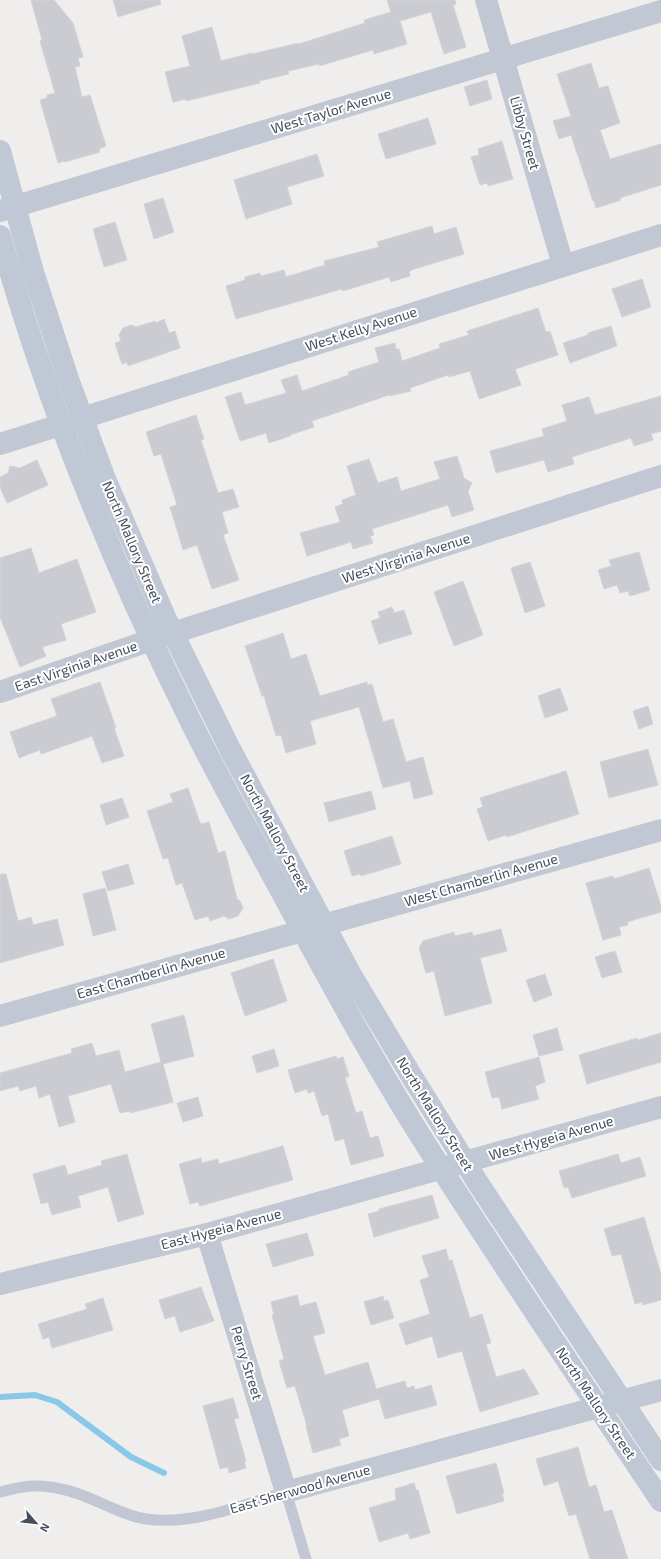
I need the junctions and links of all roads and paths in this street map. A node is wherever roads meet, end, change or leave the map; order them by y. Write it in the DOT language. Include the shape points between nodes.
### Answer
graph roads {
  1 [pos="486,0"];
  2 [pos="661,11"];
  3 [pos="503,59"];
  4 [pos="0,151"];
  5 [pos="8,209"];
  6 [pos="661,235"];
  7 [pos="0,236"];
  8 [pos="563,265"];
  9 [pos="83,417"];
  10 [pos="62,424"];
  11 [pos="0,444"];
  12 [pos="661,476"];
  13 [pos="173,634"];
  14 [pos="151,640"];
  15 [pos="0,692"];
  16 [pos="661,830"];
  17 [pos="324,925"];
  18 [pos="302,930"];
  19 [pos="0,1016"];
  20 [pos="661,1107"];
  21 [pos="465,1162"];
  22 [pos="441,1168"];
  23 [pos="208,1234"];
  24 [pos="0,1284"];
  25 [pos="661,1390"];
  26 [pos="623,1401"];
  27 [pos="599,1407"];
  28 [pos="661,1460"];
  29 [pos="0,1492"];
  30 [pos="286,1492"];
  31 [pos="661,1501"];
  32 [pos="306,1559"];
  1 -- 3 [label="street, Libby Street"];
  2 -- 3 [label="street, West Taylor Avenue"];
  3 -- 5 [label="street, West Taylor Avenue"];
  3 -- 8 [label="street, Libby Street"];
  4 -- 5 [label="main road, North Mallory Street"];
  5 -- 9 [label="main road, North Mallory Street" via="33,272"];
  6 -- 8 [label="street, West Kelly Avenue"];
  7 -- 10 [label="main road, North Mallory Street"];
  8 -- 9 [label="street, West Kelly Avenue"];
  9 -- 10 [label="street, West Kelly Avenue"];
  9 -- 13 [label="main road, North Mallory Street" via="105,479"];
  10 -- 11 [label="street, West Kelly Avenue"];
  10 -- 14 [label="main road, North Mallory Street" via="80,476"];
  12 -- 13 [label="street, West Virginia Avenue"];
  13 -- 14 [label="street, West Virginia Avenue"];
  13 -- 17 [label="main road, North Mallory Street" via="230,749"];
  14 -- 15 [label="street, East Virginia Avenue"];
  14 -- 18 [label="main road, North Mallory Street" via="222,783"];
  16 -- 17 [label="street, West Chamberlin Avenue"];
  17 -- 18 [label="street, West Chamberlin Avenue"];
  17 -- 21 [label="main road, North Mallory Street" via="351,975"];
  18 -- 19 [label="street, East Chamberlin Avenue"];
  18 -- 22 [label="main road, North Mallory Street" via="384,1076"];
  20 -- 21 [label="street, West Hygeia Avenue"];
  21 -- 22 [label="street, West Hygeia Avenue"];
  21 -- 26 [label="main road, North Mallory Street"];
  22 -- 23 [label="street, East Hygeia Avenue"];
  22 -- 27 [label="main road, North Mallory Street"];
  23 -- 24 [label="street, East Hygeia Avenue"];
  23 -- 30 [label="street, Perry Street"];
  25 -- 26 [label="street, East Sherwood Avenue"];
  26 -- 27 [label="street, East Sherwood Avenue"];
  26 -- 28 [label="main road, North Mallory Street"];
  27 -- 30 [label="street, East Sherwood Avenue"];
  27 -- 31 [label="main road, North Mallory Street"];
  29 -- 30 [label="lane, East Sherwood Avenue" via="32,1486 55,1487 80,1493 129,1515 157,1521 205,1516"];
  30 -- 32 [label="lane"];
}
